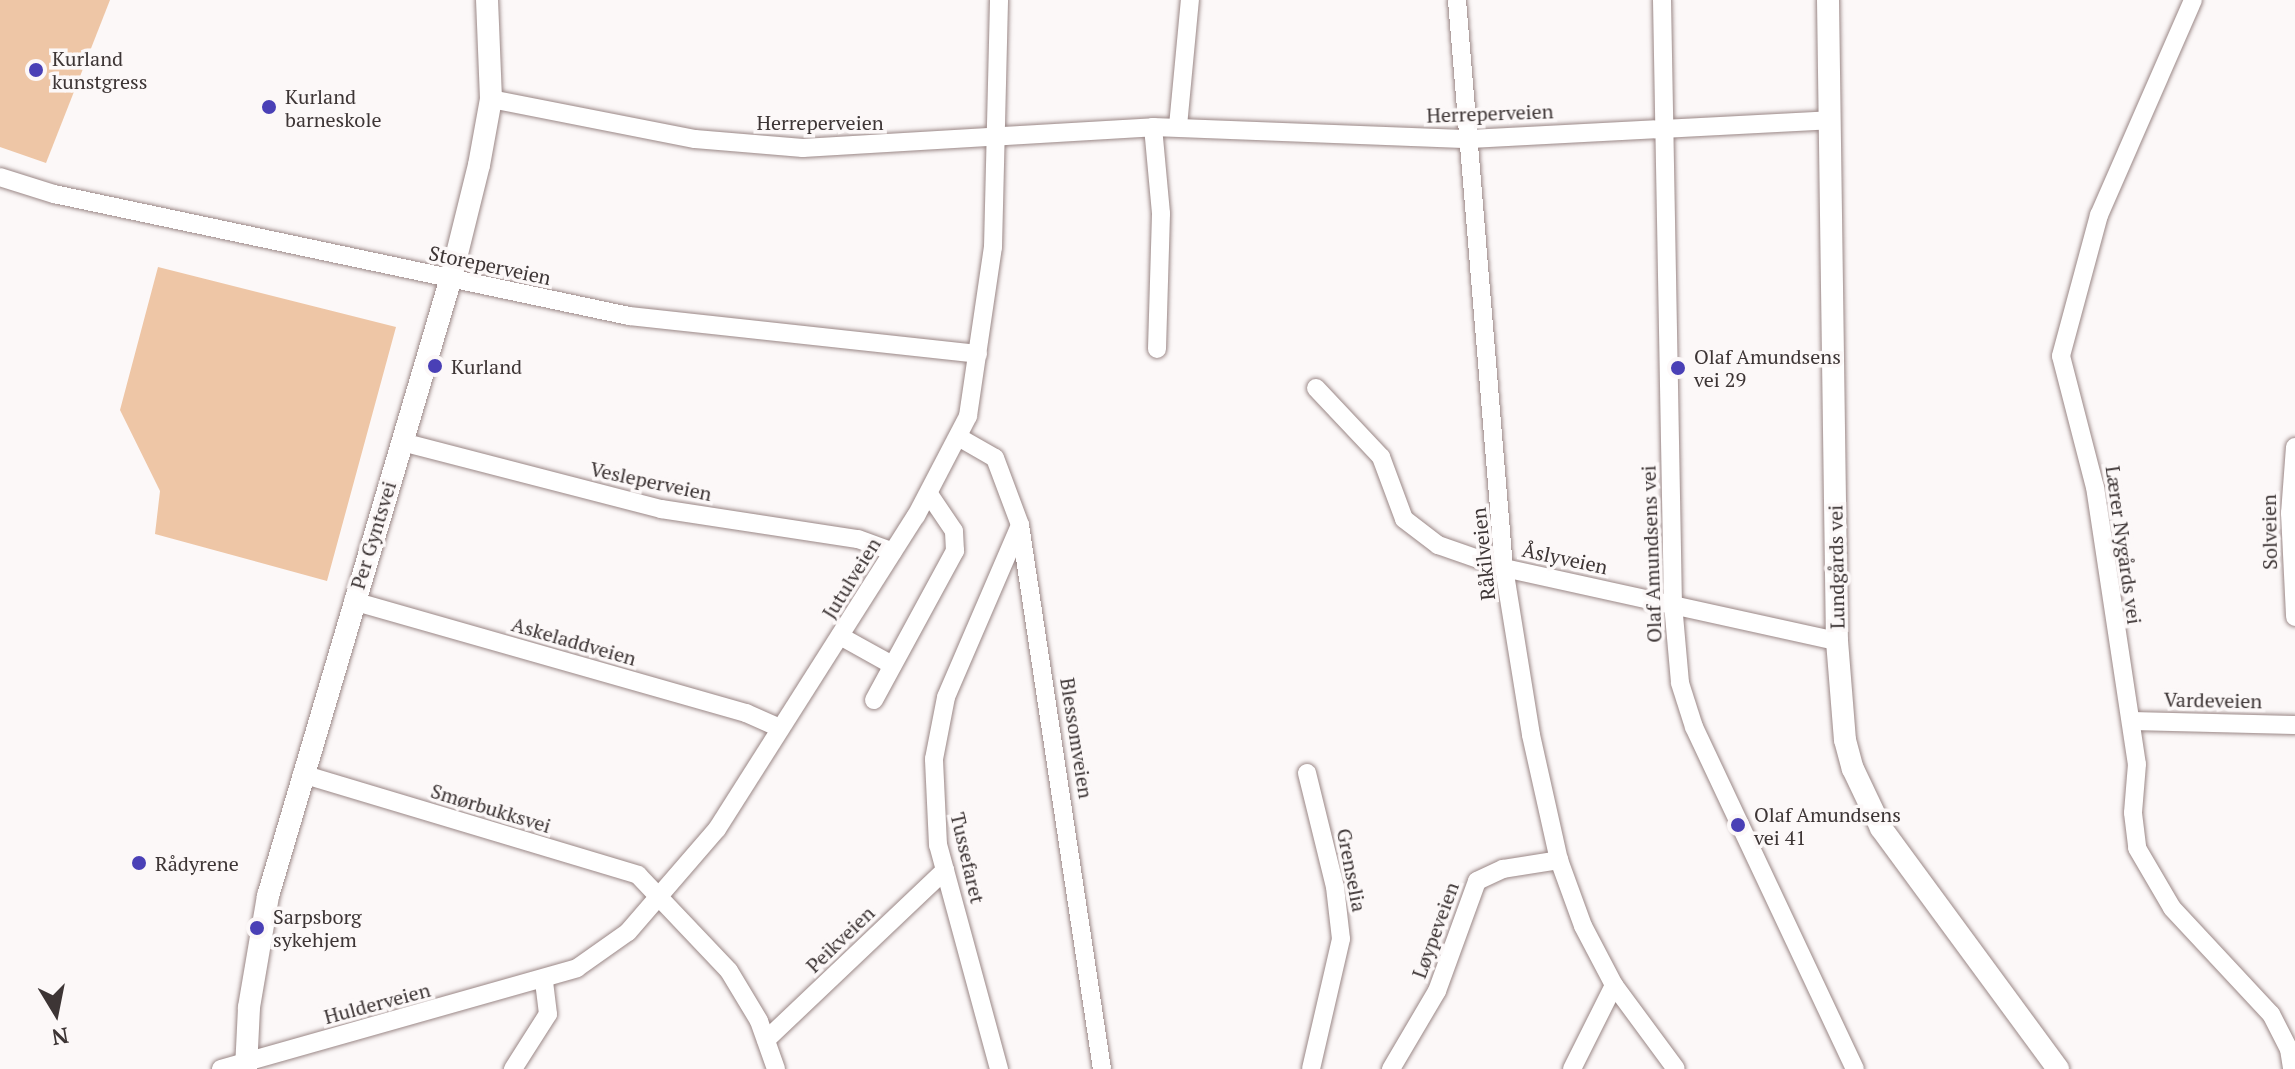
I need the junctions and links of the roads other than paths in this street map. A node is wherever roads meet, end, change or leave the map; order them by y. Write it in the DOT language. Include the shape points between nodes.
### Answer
graph roads {
  1 [pos="487,0"];
  2 [pos="999,0"];
  3 [pos="1190,0"];
  4 [pos="1457,0"];
  5 [pos="1662,0"];
  6 [pos="1828,0"];
  7 [pos="2193,0"];
  8 [pos="491,99"];
  9 [pos="1829,120"];
  10 [pos="1178,126"];
  11 [pos="1666,126"];
  12 [pos="1153,127"];
  13 [pos="1470,139"];
  14 [pos="997,140"];
  15 [pos="0,177"];
  16 [pos="451,278"];
  17 [pos="1157,349"];
  18 [pos="978,354"];
  19 [pos="1316,388"];
  20 [pos="960,438"];
  21 [pos="402,442"];
  22 [pos="2295,447"];
  23 [pos="929,494"];
  24 [pos="1020,525"];
  25 [pos="893,552"];
  26 [pos="1504,568"];
  27 [pos="353,601"];
  28 [pos="1673,604"];
  29 [pos="2295,617"];
  30 [pos="840,636"];
  31 [pos="1837,641"];
  32 [pos="892,665"];
  33 [pos="874,700"];
  34 [pos="2131,721"];
  35 [pos="2295,725"];
  36 [pos="780,728"];
  37 [pos="1307,773"];
  38 [pos="302,774"];
  39 [pos="1559,860"];
  40 [pos="945,870"];
  41 [pos="656,900"];
  42 [pos="544,981"];
  43 [pos="1614,985"];
  44 [pos="766,1040"];
  45 [pos="246,1065"];
  46 [pos="221,1069"];
  47 [pos="513,1069"];
  48 [pos="776,1069"];
  49 [pos="999,1069"];
  50 [pos="1102,1069"];
  51 [pos="1311,1069"];
  52 [pos="1391,1069"];
  53 [pos="1572,1069"];
  54 [pos="1676,1069"];
  55 [pos="1855,1069"];
  56 [pos="2058,1069"];
  57 [pos="2292,1069"];
  1 -- 8 [label="street, Per Gyntsvei"];
  2 -- 14 [label="street, Jutulveien"];
  3 -- 10 [label="street"];
  4 -- 13 [label="street, Råkilveien"];
  5 -- 11 [label="street, Olaf Amundsens vei"];
  6 -- 9 [label="street, Lundgårds vei"];
  7 -- 34 [label="street, Lærer Nygårds vei" via="2099,215 2061,348 2065,381 2091,466"];
  8 -- 14 [label="street, Herreperveien" via="631,128 758,145"];
  8 -- 16 [label="street, Per Gyntsvei"];
  9 -- 11 [label="street, Herreperveien"];
  9 -- 31 [label="street, Lundgårds vei"];
  10 -- 12 [label="street, Herreperveien"];
  10 -- 13 [label="street, Herreperveien"];
  11 -- 13 [label="street, Herreperveien"];
  11 -- 28 [label="street, Olaf Amundsens vei"];
  12 -- 14 [label="street, Herreperveien"];
  12 -- 17 [label="street" via="1161,214"];
  13 -- 26 [label="street, Råkilveien"];
  14 -- 18 [label="street, Jutulveien" via="993,247"];
  15 -- 16 [label="street, Storeperveien" via="54,194"];
  16 -- 18 [label="street, Storeperveien" via="691,326"];
  16 -- 21 [label="street, Per Gyntsvei"];
  18 -- 20 [label="street, Jutulveien"];
  19 -- 26 [label="street, Åslyveien" via="1381,457 1412,528 1438,545"];
  20 -- 23 [label="street, Jutulveien"];
  20 -- 24 [label="street, Blessomveien" via="995,458"];
  21 -- 25 [label="street, Vesleperveien" via="661,509 858,539"];
  21 -- 27 [label="street, Per Gyntsvei"];
  22 -- 29 [label="street, Solveien" via="2290,513"];
  23 -- 25 [label="street, Jutulveien"];
  23 -- 32 [label="street" via="954,531 955,551"];
  24 -- 40 [label="street, Tussefaret" via="938,726 933,798"];
  24 -- 50 [label="street, Blessomveien"];
  25 -- 30 [label="street, Jutulveien"];
  26 -- 28 [label="street, Åslyveien"];
  26 -- 39 [label="street, Råkilveien" via="1531,735"];
  27 -- 36 [label="street, Askeladdveien" via="746,713"];
  27 -- 38 [label="street, Per Gyntsvei"];
  28 -- 31 [label="street, Åslyveien"];
  28 -- 55 [label="street, Olaf Amundsens vei" via="1680,683 1694,727"];
  30 -- 32 [label="street"];
  30 -- 36 [label="street, Jutulveien"];
  31 -- 56 [label="street, Lundgårds vei" via="1845,740 1870,808"];
  32 -- 33 [label="street"];
  34 -- 35 [label="street, Vardeveien"];
  34 -- 57 [label="street, Lærer Nygårds vei" via="2137,764 2133,831 2152,881 2271,1014 2289,1049"];
  36 -- 41 [label="street, Jutulveien" via="717,829"];
  37 -- 51 [label="street, Grenselia" via="1337,896 1341,939"];
  38 -- 41 [label="street, Smørbukksvei" via="638,875"];
  38 -- 45 [label="street, Per Gyntsvei" via="254,968"];
  39 -- 43 [label="street, Råkilveien" via="1583,926"];
  39 -- 52 [label="street, Løypeveien" via="1503,869 1477,881 1437,991"];
  40 -- 44 [label="street, Peikveien"];
  40 -- 49 [label="street, Tussefaret"];
  41 -- 42 [label="street, Jutulveien" via="601,955"];
  41 -- 44 [label="street, Smørbukksvei" via="729,971"];
  42 -- 45 [label="street, Hulderveien"];
  42 -- 47 [label="street" via="548,1014"];
  43 -- 53 [label="street"];
  43 -- 54 [label="street, Råkilveien"];
  44 -- 48 [label="street, Smørbukksvei"];
  45 -- 46 [label="street, Hulderveien"];
}
